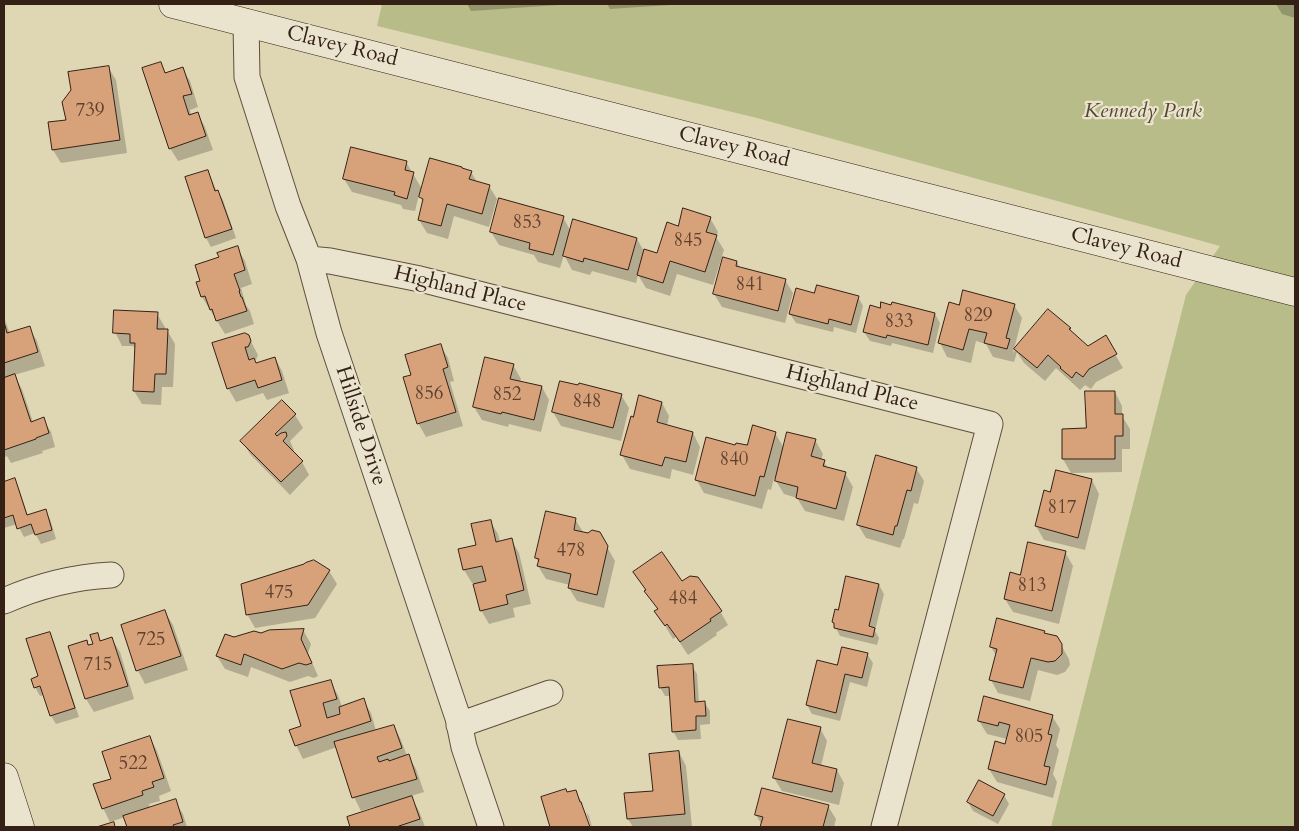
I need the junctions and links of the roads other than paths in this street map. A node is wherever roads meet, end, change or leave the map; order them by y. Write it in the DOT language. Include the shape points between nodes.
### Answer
graph roads {
  1 [pos="173,4"];
  2 [pos="207,8"];
  3 [pos="246,22"];
  4 [pos="309,259"];
  5 [pos="1295,292"];
  6 [pos="111,575"];
  7 [pos="4,601"];
  8 [pos="550,693"];
  9 [pos="459,726"];
  10 [pos="4,777"];
  11 [pos="20,827"];
  12 [pos="491,827"];
  13 [pos="884,827"];
  1 -- 2 [label="main road, Clavey Road"];
  2 -- 3 [label="main road, Clavey Road"];
  3 -- 4 [label="street, Hillside Drive" via="246,77 288,206"];
  3 -- 5 [label="main road, Clavey Road"];
  4 -- 9 [label="street, Hillside Drive" via="329,333"];
  4 -- 13 [label="street, Highland Place" via="420,280 990,424"];
  6 -- 7 [label="street" via="57,582"];
  8 -- 9 [label="street"];
  9 -- 12 [label="street, Hillside Drive"];
  10 -- 11 [label="main road"];
}
